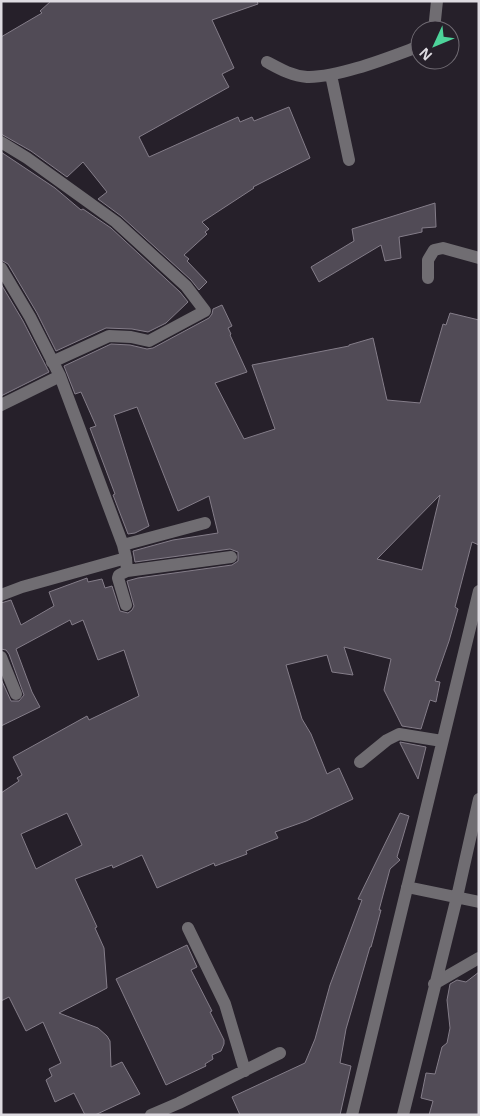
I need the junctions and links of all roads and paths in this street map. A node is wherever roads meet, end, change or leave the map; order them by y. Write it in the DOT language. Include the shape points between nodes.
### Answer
graph roads {
  1 [pos="437,1"];
  2 [pos="435,20"];
  3 [pos="410,49"];
  4 [pos="267,62"];
  5 [pos="331,74"];
  6 [pos="1,142"];
  7 [pos="349,160"];
  8 [pos="479,258"];
  9 [pos="1,268"];
  10 [pos="428,278"];
  11 [pos="52,362"];
  12 [pos="60,376"];
  13 [pos="1,405"];
  14 [pos="205,523"];
  15 [pos="125,552"];
  16 [pos="231,557"];
  17 [pos="127,571"];
  18 [pos="479,591"];
  19 [pos="1,595"];
  20 [pos="126,605"];
  21 [pos="1,657"];
  22 [pos="16,694"];
  23 [pos="442,741"];
  24 [pos="360,762"];
  25 [pos="479,799"];
  26 [pos="407,887"];
  27 [pos="456,897"];
  28 [pos="479,902"];
  29 [pos="188,928"];
  30 [pos="479,958"];
  31 [pos="434,984"];
  32 [pos="280,1053"];
  33 [pos="245,1070"];
  34 [pos="151,1115"];
  35 [pos="352,1115"];
  36 [pos="403,1115"];
  1 -- 2 [label="street"];
  3 -- 5 [label="street"];
  4 -- 5 [label="street" via="308,77"];
  5 -- 7 [label="street"];
  6 -- 11 [label="street" via="116,222 186,286 205,311 149,341 109,336"];
  8 -- 10 [label="street" via="443,248 434,250 428,260"];
  9 -- 11 [label="street"];
  11 -- 12 [label="street"];
  12 -- 13 [label="street"];
  12 -- 15 [label="street"];
  14 -- 15 [label="street"];
  15 -- 17 [label="street"];
  15 -- 19 [label="street"];
  16 -- 17 [label="street"];
  17 -- 20 [label="street" via="118,578"];
  18 -- 23 [label="street"];
  21 -- 22 [label="street"];
  23 -- 24 [label="street" via="399,734"];
  23 -- 26 [label="street"];
  25 -- 27 [label="street"];
  26 -- 27 [label="street"];
  26 -- 35 [label="street"];
  27 -- 28 [label="street"];
  27 -- 31 [label="street"];
  29 -- 33 [label="street" via="225,1004"];
  30 -- 31 [label="street"];
  31 -- 36 [label="street"];
  32 -- 33 [label="street"];
  33 -- 34 [label="street"];
}
